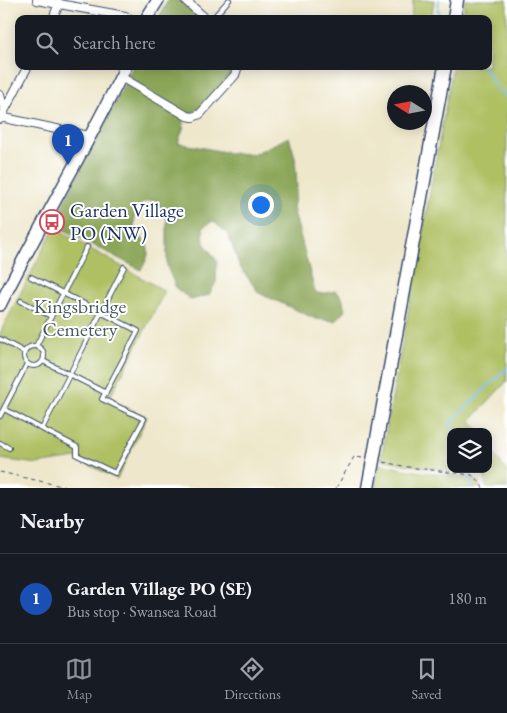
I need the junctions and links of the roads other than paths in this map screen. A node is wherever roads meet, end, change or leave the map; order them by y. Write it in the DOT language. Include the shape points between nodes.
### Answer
graph roads {
  1 [pos="37,0"];
  2 [pos="158,0"];
  3 [pos="185,0"];
  4 [pos="229,0"];
  5 [pos="457,0"];
  6 [pos="59,3"];
  7 [pos="87,4"];
  8 [pos="54,15"];
  9 [pos="122,15"];
  10 [pos="149,15"];
  11 [pos="202,15"];
  12 [pos="216,15"];
  13 [pos="455,15"];
  14 [pos="26,70"];
  15 [pos="237,70"];
  16 [pos="444,70"];
  17 [pos="123,71"];
  18 [pos="0,95"];
  19 [pos="6,106"];
  20 [pos="0,118"];
  21 [pos="89,136"];
  22 [pos="87,247"];
  23 [pos="124,268"];
  24 [pos="31,277"];
  25 [pos="63,293"];
  26 [pos="21,301"];
  27 [pos="0,305"];
  28 [pos="101,312"];
  29 [pos="51,316"];
  30 [pos="0,339"];
  31 [pos="36,346"];
  32 [pos="24,352"];
  33 [pos="43,361"];
  34 [pos="26,364"];
  35 [pos="70,375"];
  36 [pos="106,393"];
  37 [pos="4,409"];
  38 [pos="0,416"];
  39 [pos="42,429"];
  40 [pos="0,443"];
  41 [pos="9,448"];
  42 [pos="368,488"];
  1 -- 6 [label="street"];
  2 -- 10 [label="main road"];
  3 -- 11 [label="street"];
  4 -- 12 [label="lane"];
  5 -- 13 [label="main road"];
  6 -- 7 [label="street"];
  6 -- 8 [label="street"];
  7 -- 9 [label="street"];
  14 -- 19 [label="street"];
  15 -- 17 [label="street" via="200,114 193,117 151,96"];
  16 -- 42 [label="main road"];
  17 -- 21 [label="main road"];
  18 -- 19 [label="street"];
  19 -- 20 [label="street"];
  20 -- 21 [label="street"];
  21 -- 27 [label="main road"];
  22 -- 25 [label="lane"];
  23 -- 28 [label="lane"];
  24 -- 25 [label="lane"];
  25 -- 28 [label="lane"];
  25 -- 29 [label="lane"];
  26 -- 29 [label="lane"];
  28 -- 35 [label="lane"];
  28 -- 36 [label="lane" via="138,331"];
  29 -- 31 [label="lane"];
  30 -- 32 [label="lane"];
  31 -- 32 [label="lane" via="28,347"];
  31 -- 33 [label="lane" via="42,349"];
  32 -- 34 [label="lane"];
  33 -- 34 [label="lane" via="37,366"];
  33 -- 35 [label="lane"];
  34 -- 37 [label="lane"];
  35 -- 36 [label="lane"];
  35 -- 39 [label="lane"];
  36 -- 39 [label="lane" via="102,399 144,419 115,473 77,455 77,447"];
  37 -- 38 [label="lane"];
  37 -- 39 [label="lane"];
  40 -- 41 [label="lane"];
}
